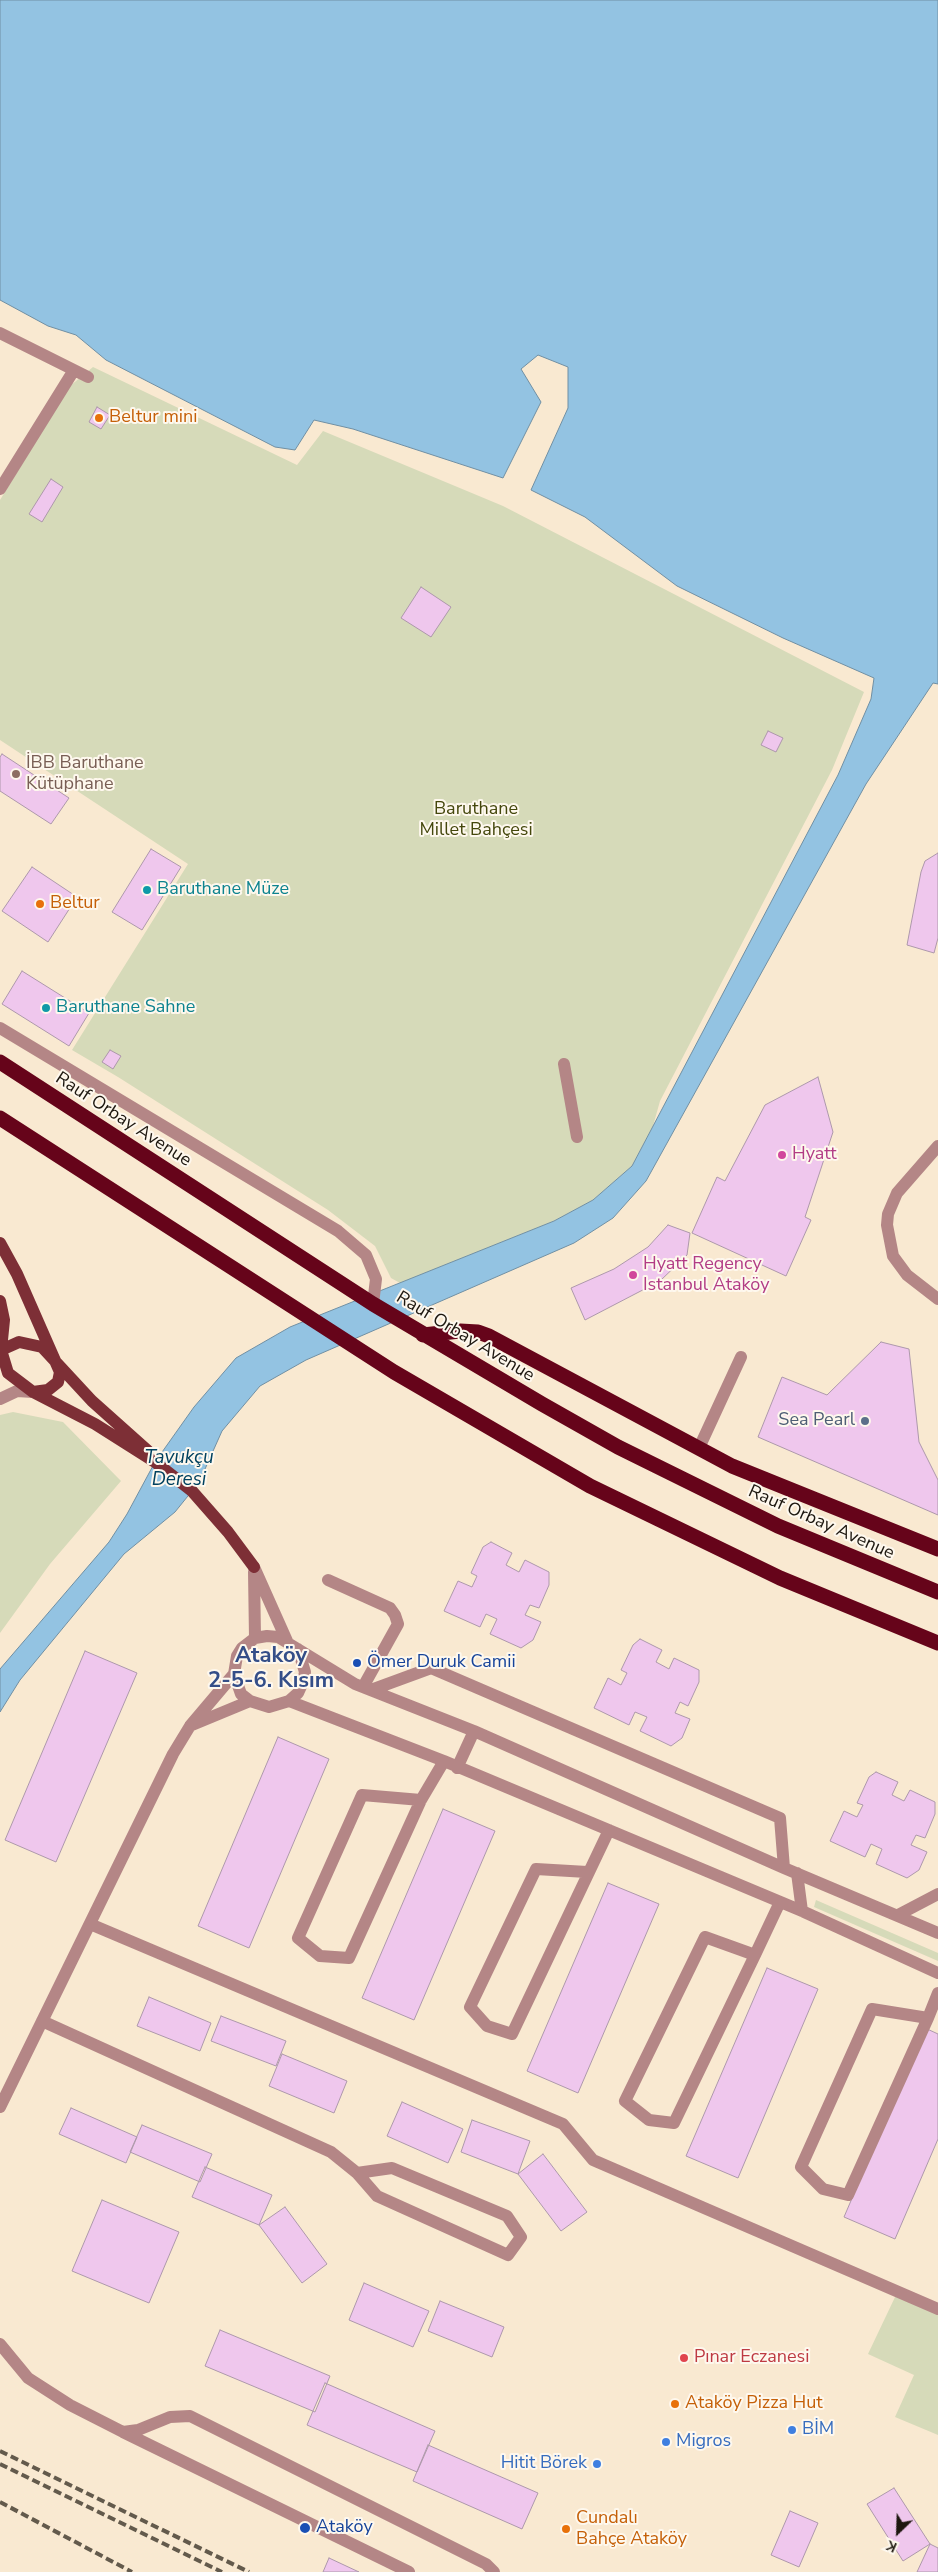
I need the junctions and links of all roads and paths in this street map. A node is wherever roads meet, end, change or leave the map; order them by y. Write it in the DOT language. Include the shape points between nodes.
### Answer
graph roads {
  1 [pos="0,333"];
  2 [pos="74,370"];
  3 [pos="88,377"];
  4 [pos="0,489"];
  5 [pos="0,1028"];
  6 [pos="0,1062"];
  7 [pos="564,1064"];
  8 [pos="0,1118"];
  9 [pos="578,1137"];
  10 [pos="938,1146"];
  11 [pos="0,1243"];
  12 [pos="938,1299"];
  13 [pos="0,1301"];
  14 [pos="373,1304"];
  15 [pos="423,1335"];
  16 [pos="1,1351"];
  17 [pos="741,1357"];
  18 [pos="55,1359"];
  19 [pos="33,1392"];
  20 [pos="0,1399"];
  21 [pos="699,1448"];
  22 [pos="155,1462"];
  23 [pos="938,1549"];
  24 [pos="254,1567"];
  25 [pos="328,1580"];
  26 [pos="938,1592"];
  27 [pos="255,1638"];
  28 [pos="287,1641"];
  29 [pos="938,1643"];
  30 [pos="298,1649"];
  31 [pos="234,1674"];
  32 [pos="367,1689"];
  33 [pos="250,1701"];
  34 [pos="289,1702"];
  35 [pos="190,1726"];
  36 [pos="474,1731"];
  37 [pos="444,1761"];
  38 [pos="457,1768"];
  39 [pos="421,1800"];
  40 [pos="609,1830"];
  41 [pos="784,1868"];
  42 [pos="588,1872"];
  43 [pos="797,1873"];
  44 [pos="938,1894"];
  45 [pos="780,1902"];
  46 [pos="802,1912"];
  47 [pos="898,1915"];
  48 [pos="90,1924"];
  49 [pos="938,1932"];
  50 [pos="755,1955"];
  51 [pos="938,1973"];
  52 [pos="938,1994"];
  53 [pos="928,2018"];
  54 [pos="42,2021"];
  55 [pos="0,2106"];
  56 [pos="357,2173"];
  57 [pos="938,2308"];
  58 [pos="0,2344"];
  59 [pos="123,2432"];
  60 [pos="409,2572"];
  61 [pos="494,2572"];
  1 -- 2 [label="street"];
  2 -- 3 [label="street"];
  2 -- 4 [label="street"];
  5 -- 14 [label="street" via="338,1231 366,1255 376,1279"];
  6 -- 14 [label="highway, Rauf Orbay Avenue"];
  7 -- 9 [label="street"];
  8 -- 29 [label="highway" via="394,1372 590,1486 780,1578"];
  10 -- 12 [label="street" via="897,1192 887,1225 893,1256 907,1275"];
  11 -- 18 [label="main road"];
  13 -- 16 [label="main road" via="4,1320"];
  14 -- 15 [label="highway, Rauf Orbay Avenue"];
  15 -- 21 [label="highway" via="460,1331 489,1336"];
  15 -- 26 [label="highway, Rauf Orbay Avenue" via="618,1448 778,1526"];
  16 -- 18 [label="main road" via="19,1342 34,1344"];
  16 -- 19 [label="main road" via="8,1373"];
  17 -- 21 [label="street"];
  18 -- 19 [label="main road" via="60,1372 58,1382 48,1390"];
  18 -- 22 [label="main road" via="68,1376"];
  19 -- 20 [label="street" via="17,1391"];
  19 -- 22 [label="main road" via="96,1424"];
  21 -- 23 [label="highway" via="732,1466"];
  22 -- 24 [label="main road" via="192,1491"];
  24 -- 27 [label="street"];
  24 -- 28 [label="street"];
  25 -- 32 [label="street" via="390,1608 395,1615 398,1624"];
  27 -- 28 [label="street" via="278,1637"];
  27 -- 31 [label="street" via="237,1656"];
  28 -- 30 [label="street"];
  30 -- 32 [label="street"];
  30 -- 34 [label="street" via="305,1672 298,1693"];
  31 -- 33 [label="street" via="241,1694"];
  31 -- 35 [label="street"];
  32 -- 36 [label="street"];
  32 -- 41 [label="street" via="431,1668 780,1818"];
  33 -- 34 [label="street" via="269,1707"];
  33 -- 35 [label="street"];
  34 -- 37 [label="street"];
  35 -- 48 [label="street" via="173,1754"];
  36 -- 38 [label="street"];
  36 -- 41 [label="street"];
  37 -- 38 [label="street"];
  37 -- 39 [label="street"];
  38 -- 40 [label="street"];
  39 -- 39 [label="street" via="362,1795 298,1938 320,1956 349,1958"];
  40 -- 42 [label="street"];
  40 -- 45 [label="street"];
  41 -- 43 [label="street"];
  42 -- 42 [label="street" via="536,1869 470,2007 488,2026 512,2034"];
  43 -- 46 [label="street"];
  43 -- 47 [label="street"];
  44 -- 47 [label="street"];
  45 -- 46 [label="street"];
  45 -- 50 [label="street"];
  46 -- 51 [label="street"];
  47 -- 49 [label="street"];
  48 -- 54 [label="street"];
  48 -- 57 [label="street" via="563,2124 593,2160"];
  50 -- 50 [label="street" via="705,1937 625,2101 649,2120 674,2122"];
  52 -- 53 [label="street"];
  53 -- 53 [label="street" via="872,2009 801,2167 823,2189 848,2195"];
  54 -- 55 [label="street"];
  54 -- 56 [label="street" via="331,2152"];
  56 -- 56 [label="street" via="392,2168 507,2216 522,2237 508,2255 377,2196"];
  58 -- 59 [label="street" via="28,2378 70,2405"];
  59 -- 60 [label="street"];
  59 -- 61 [label="street" via="138,2430 170,2417 190,2416 486,2564"];
}
